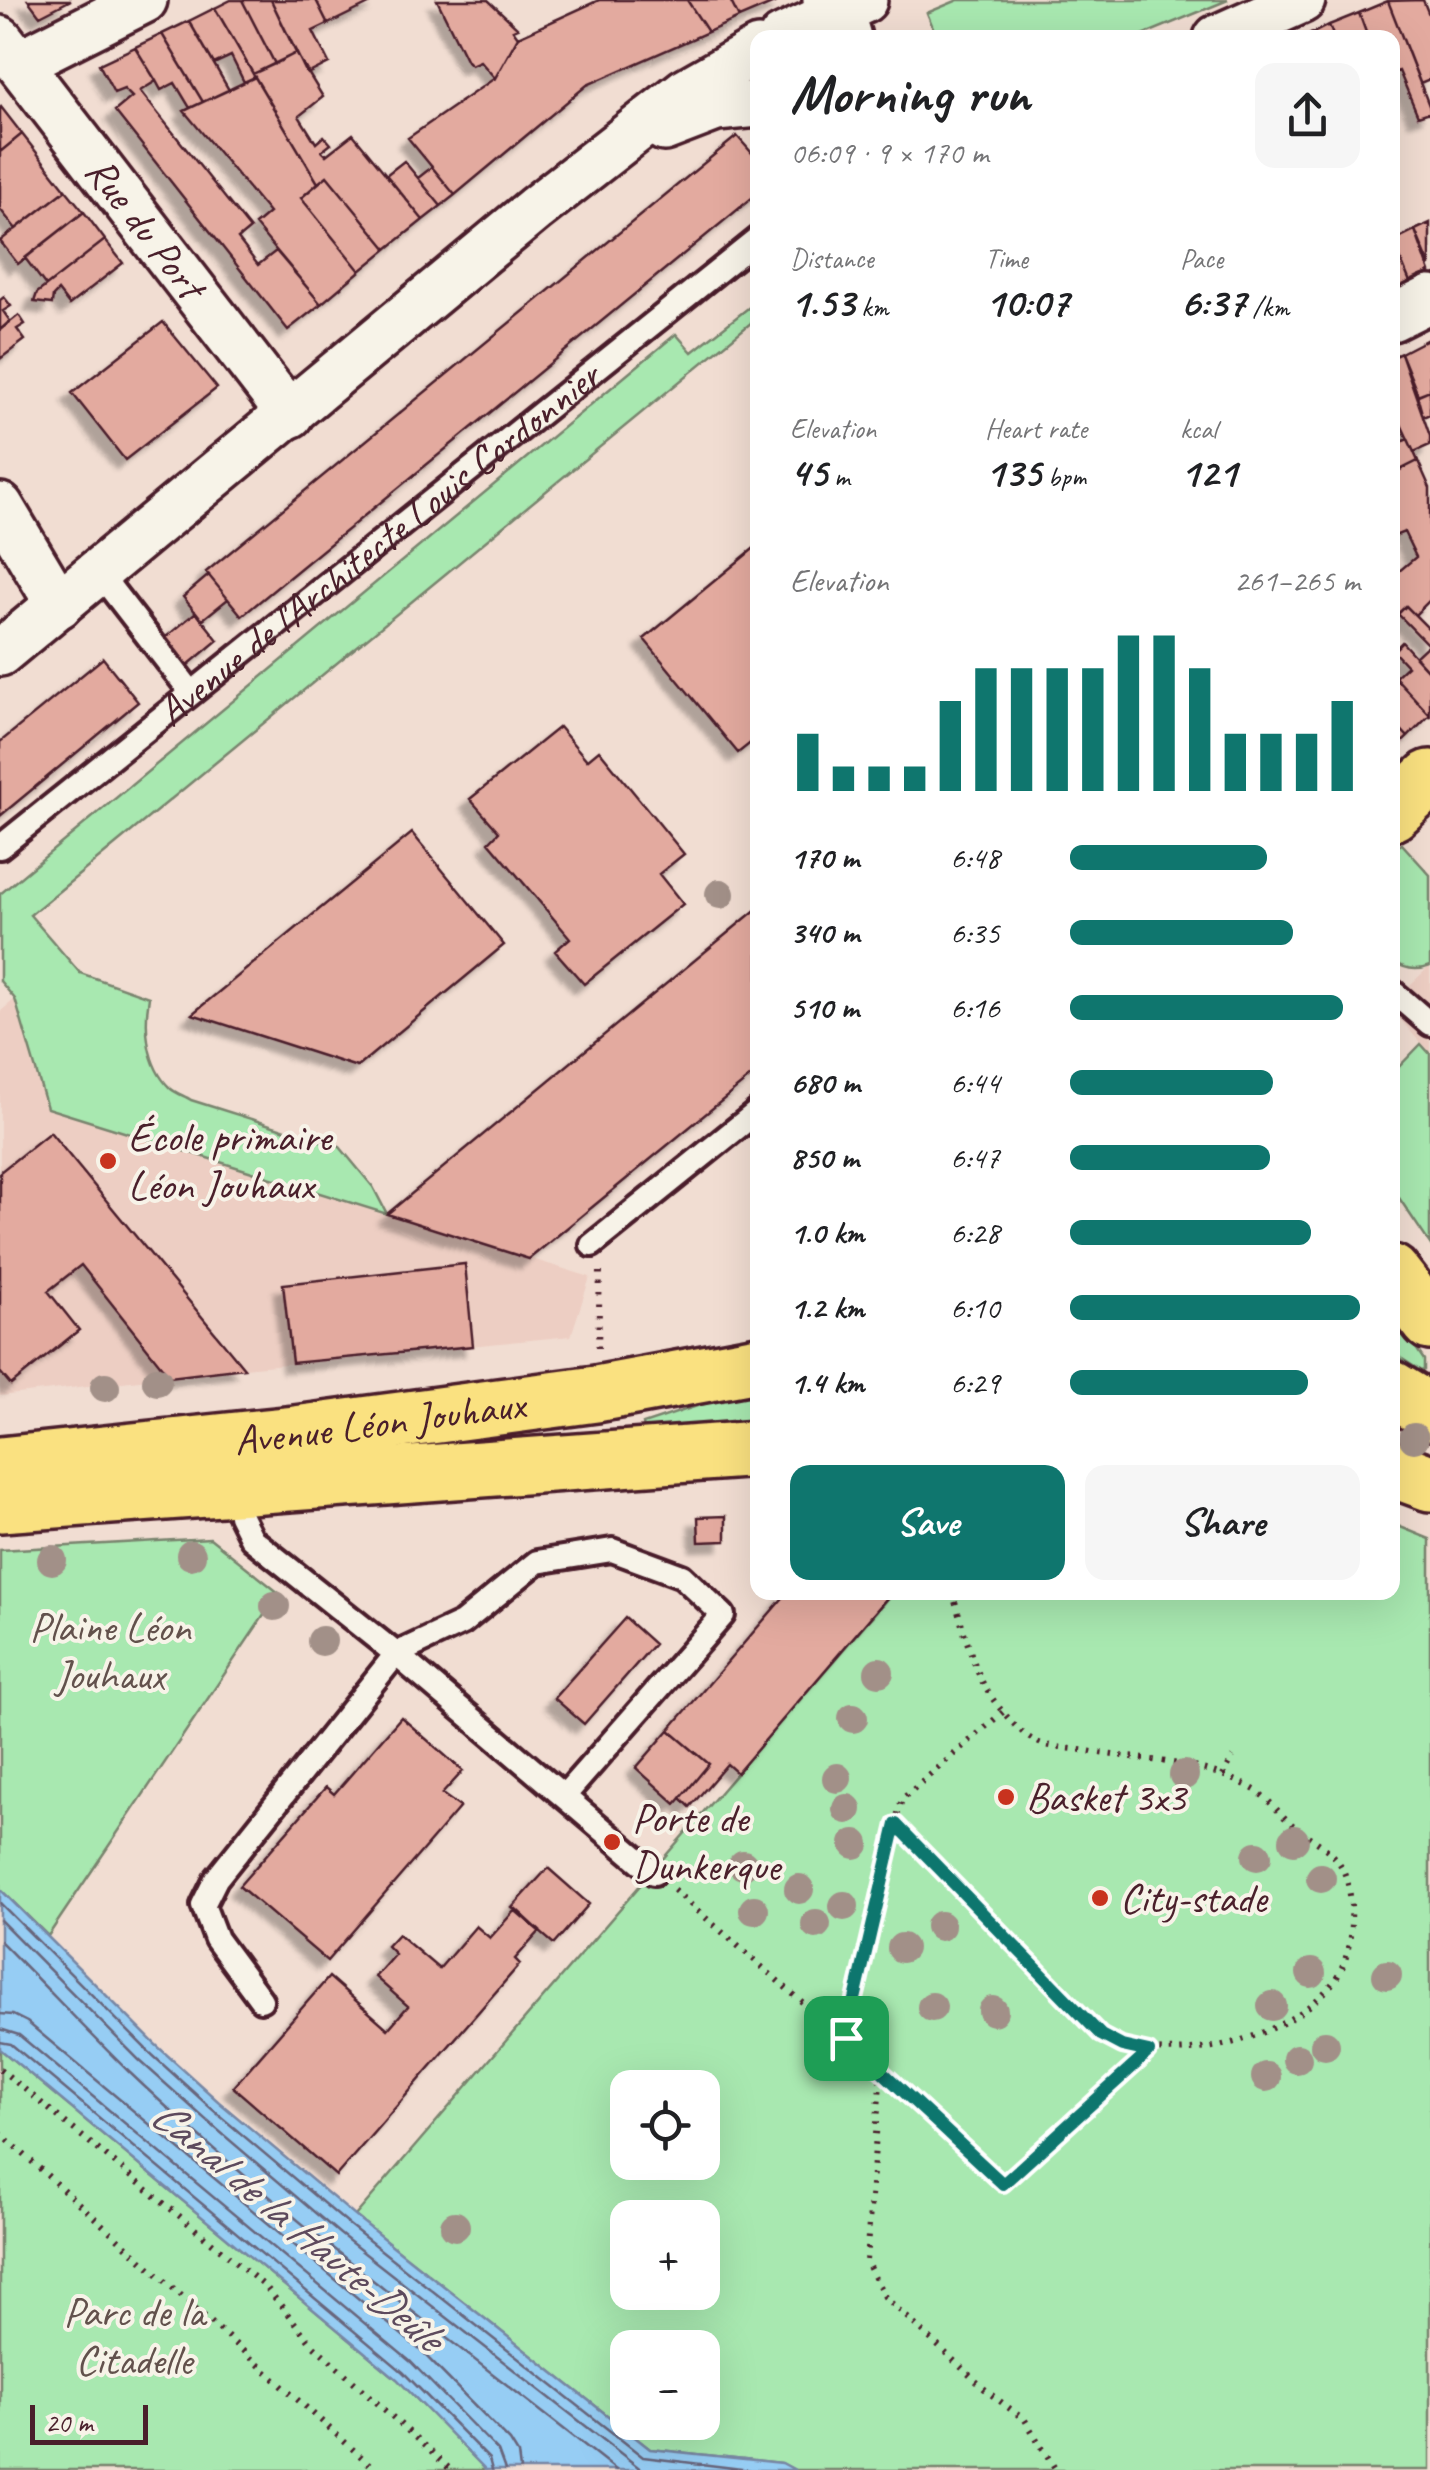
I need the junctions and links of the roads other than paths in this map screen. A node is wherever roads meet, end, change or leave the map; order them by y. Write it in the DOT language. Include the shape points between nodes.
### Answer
graph roads {
  1 [pos="144,0"];
  2 [pos="1302,0"];
  3 [pos="843,12"];
  4 [pos="801,30"];
  5 [pos="1236,30"];
  6 [pos="10,51"];
  7 [pos="750,55"];
  8 [pos="750,105"];
  9 [pos="595,163"];
  10 [pos="750,245"];
  11 [pos="1430,299"];
  12 [pos="1400,314"];
  13 [pos="290,415"];
  14 [pos="0,506"];
  15 [pos="99,573"];
  16 [pos="59,605"];
  17 [pos="0,653"];
  18 [pos="191,692"];
  19 [pos="1430,778"];
  20 [pos="1400,806"];
  21 [pos="0,847"];
  22 [pos="1400,1002"];
  23 [pos="1430,1024"];
  24 [pos="750,1117"];
  25 [pos="596,1254"];
  26 [pos="1400,1283"];
  27 [pos="1430,1322"];
  28 [pos="750,1365"];
  29 [pos="1400,1394"];
  30 [pos="1430,1412"];
  31 [pos="750,1450"];
  32 [pos="0,1465"];
  33 [pos="228,1465"];
  34 [pos="1400,1473"];
  35 [pos="1430,1483"];
  36 [pos="0,1504"];
  37 [pos="396,1654"];
  38 [pos="564,1796"];
  39 [pos="654,1873"];
  40 [pos="261,2000"];
  1 -- 6 [label="street"];
  2 -- 5 [label="street"];
  3 -- 4 [label="street"];
  6 -- 13 [label="street, Rue du Port"];
  7 -- 9 [label="street" via="686,91"];
  8 -- 9 [label="street" via="701,112"];
  9 -- 13 [label="street"];
  10 -- 18 [label="lane, Avenue de l'Architecte Louis Cordonnier"];
  11 -- 12 [label="street"];
  13 -- 15 [label="street"];
  14 -- 16 [label="street"];
  15 -- 16 [label="street"];
  15 -- 18 [label="lane"];
  16 -- 17 [label="street"];
  18 -- 21 [label="lane, Avenue de l'Architecte Louis Cordonnier"];
  19 -- 20 [label="main road"];
  22 -- 23 [label="lane"];
  24 -- 25 [label="lane"];
  26 -- 27 [label="main road"];
  28 -- 33 [label="main road, Avenue Léon Jouhaux"];
  29 -- 30 [label="main road"];
  31 -- 33 [label="main road, Avenue Léon Jouhaux"];
  32 -- 33 [label="main road, Avenue Léon Jouhaux"];
  33 -- 36 [label="main road, Avenue Léon Jouhaux"];
  33 -- 37 [label="lane" via="252,1538"];
  34 -- 35 [label="main road"];
  37 -- 38 [label="lane"];
  37 -- 38 [label="lane" via="462,1623 537,1562 612,1550 682,1576 722,1616"];
  37 -- 40 [label="lane" via="202,1905 216,1939"];
  38 -- 39 [label="lane"];
}
